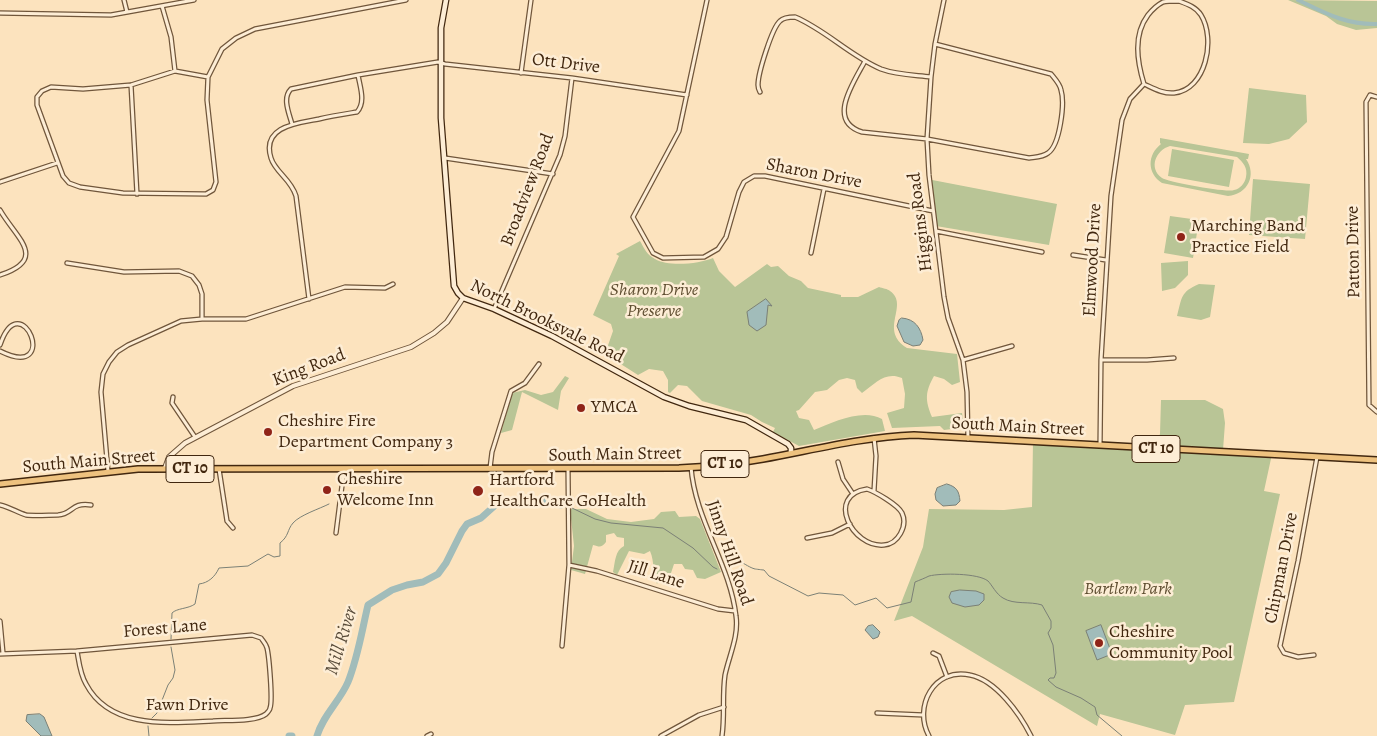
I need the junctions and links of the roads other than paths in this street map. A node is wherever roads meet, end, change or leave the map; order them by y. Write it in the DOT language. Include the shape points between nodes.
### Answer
graph roads {
  1 [pos="124,0"];
  2 [pos="194,0"];
  3 [pos="406,0"];
  4 [pos="446,0"];
  5 [pos="531,0"];
  6 [pos="707,0"];
  7 [pos="944,0"];
  8 [pos="162,6"];
  9 [pos="127,12"];
  10 [pos="0,13"];
  11 [pos="935,44"];
  12 [pos="866,61"];
  13 [pos="441,63"];
  14 [pos="175,71"];
  15 [pos="521,73"];
  16 [pos="358,75"];
  17 [pos="208,77"];
  18 [pos="931,77"];
  19 [pos="572,78"];
  20 [pos="1144,84"];
  21 [pos="131,85"];
  22 [pos="760,92"];
  23 [pos="687,95"];
  24 [pos="1377,97"];
  25 [pos="292,124"];
  26 [pos="927,139"];
  27 [pos="445,158"];
  28 [pos="58,162"];
  29 [pos="553,174"];
  30 [pos="0,182"];
  31 [pos="824,189"];
  32 [pos="137,194"];
  33 [pos="0,210"];
  34 [pos="933,211"];
  35 [pos="936,232"];
  36 [pos="1042,252"];
  37 [pos="811,253"];
  38 [pos="1073,255"];
  39 [pos="1106,260"];
  40 [pos="67,263"];
  41 [pos="0,275"];
  42 [pos="393,284"];
  43 [pos="309,298"];
  44 [pos="463,298"];
  45 [pos="494,309"];
  46 [pos="202,319"];
  47 [pos="0,346"];
  48 [pos="1012,346"];
  49 [pos="0,351"];
  50 [pos="1174,358"];
  51 [pos="963,360"];
  52 [pos="1101,360"];
  53 [pos="539,364"];
  54 [pos="173,397"];
  55 [pos="1377,412"];
  56 [pos="196,437"];
  57 [pos="874,438"];
  58 [pos="968,439"];
  59 [pos="1100,445"];
  60 [pos="791,453"];
  61 [pos="1316,457"];
  62 [pos="1377,460"];
  63 [pos="838,462"];
  64 [pos="165,468"];
  65 [pos="691,468"];
  66 [pos="219,469"];
  67 [pos="490,469"];
  68 [pos="568,469"];
  69 [pos="344,470"];
  70 [pos="108,471"];
  71 [pos="0,484"];
  72 [pos="874,491"];
  73 [pos="853,494"];
  74 [pos="0,505"];
  75 [pos="91,505"];
  76 [pos="850,524"];
  77 [pos="233,528"];
  78 [pos="336,533"];
  79 [pos="807,538"];
  80 [pos="569,565"];
  81 [pos="735,610"];
  82 [pos="0,621"];
  83 [pos="562,646"];
  84 [pos="77,651"];
  85 [pos="933,653"];
  86 [pos="2,654"];
  87 [pos="1314,655"];
  88 [pos="947,677"];
  89 [pos="724,707"];
  90 [pos="271,708"];
  91 [pos="876,713"];
  92 [pos="923,715"];
  93 [pos="661,736"];
  94 [pos="722,736"];
  95 [pos="930,736"];
  96 [pos="1031,736"];
  1 -- 9 [label="street"];
  2 -- 8 [label="street"];
  3 -- 17 [label="street" via="255,29 222,49"];
  4 -- 13 [label="main road, North Brooksvale Road"];
  5 -- 15 [label="street"];
  6 -- 23 [label="street, Sharon Drive"];
  7 -- 11 [label="street, Higgins Road"];
  8 -- 9 [label="street"];
  8 -- 14 [label="street" via="171,37"];
  9 -- 10 [label="street" via="111,15"];
  11 -- 18 [label="street, Higgins Road"];
  11 -- 26 [label="street" via="1051,74 1063,98 1058,137 1048,153 1040,157 1029,158"];
  12 -- 18 [label="street" via="896,73"];
  12 -- 22 [label="street" via="803,20 787,18 775,28 765,55 758,86"];
  12 -- 26 [label="street" via="845,105 847,122 862,132"];
  13 -- 15 [label="street, Ott Drive"];
  13 -- 16 [label="street, Ott Drive"];
  13 -- 27 [label="main road, North Brooksvale Road"];
  14 -- 17 [label="street"];
  14 -- 21 [label="street"];
  15 -- 19 [label="street, Ott Drive"];
  16 -- 25 [label="street" via="363,101 357,112"];
  16 -- 25 [label="street, Ott Drive" via="291,89 286,93 286,99"];
  17 -- 32 [label="street" via="207,100 216,182 213,190 206,194"];
  18 -- 26 [label="street, Higgins Road"];
  19 -- 23 [label="street, Ott Drive"];
  19 -- 29 [label="street, Broadview Road" via="565,136"];
  20 -- 20 [label="street" via="1174,93 1190,87 1201,72 1207,52 1207,33 1201,15 1191,5 1179,0 1163,2 1142,23 1138,54"];
  20 -- 39 [label="street, Elmwood Drive" via="1130,98 1122,120"];
  21 -- 28 [label="street" via="42,90 37,97 37,105"];
  21 -- 32 [label="street"];
  23 -- 31 [label="street, Sharon Drive" via="679,131 633,217 653,252 663,258 704,257 718,249 726,237 744,182 754,176"];
  24 -- 55 [label="street, Patton Drive" via="1370,95 1366,102 1369,405"];
  25 -- 43 [label="street" via="272,137 270,152 275,166 294,187"];
  26 -- 34 [label="street, Higgins Road"];
  27 -- 29 [label="street"];
  27 -- 44 [label="main road, North Brooksvale Road" via="454,286"];
  28 -- 30 [label="street"];
  28 -- 32 [label="street" via="69,183"];
  29 -- 45 [label="street, Broadview Road"];
  31 -- 34 [label="street, Sharon Drive"];
  31 -- 37 [label="street"];
  33 -- 41 [label="street" via="25,246 26,256 23,264 15,270"];
  34 -- 35 [label="street, Higgins Road"];
  35 -- 36 [label="street"];
  35 -- 51 [label="street, Higgins Road" via="948,318"];
  38 -- 39 [label="street"];
  39 -- 52 [label="street, Elmwood Drive"];
  40 -- 46 [label="street" via="124,272 178,272 192,276 202,294"];
  42 -- 43 [label="street" via="384,288 345,287"];
  43 -- 46 [label="street" via="246,319"];
  44 -- 45 [label="main road, North Brooksvale Road"];
  44 -- 56 [label="street, King Road" via="447,322 411,347 293,386"];
  45 -- 60 [label="main road, North Brooksvale Road" via="552,336 664,397 746,420 784,443"];
  46 -- 70 [label="street" via="181,321 128,345 110,362 101,392"];
  47 -- 49 [label="street" via="6,331 13,325 26,328 34,340 28,354 20,358"];
  48 -- 51 [label="street"];
  50 -- 52 [label="street"];
  51 -- 58 [label="street, Higgins Road"];
  52 -- 59 [label="street, Elmwood Drive"];
  53 -- 67 [label="street" via="525,383 511,391"];
  54 -- 56 [label="street" via="172,403"];
  56 -- 64 [label="street, King Road" via="169,456"];
  57 -- 58 [label="highway, South Main Street / CT 10" via="914,435"];
  57 -- 60 [label="highway, South Main Street / CT 10"];
  57 -- 72 [label="street"];
  58 -- 59 [label="highway, South Main Street / CT 10"];
  59 -- 61 [label="highway, South Main Street / CT 10"];
  60 -- 65 [label="highway, South Main Street / CT 10"];
  61 -- 62 [label="highway, South Main Street / CT 10"];
  61 -- 87 [label="street, Chipman Drive" via="1280,646 1284,653 1298,657"];
  63 -- 73 [label="street" via="843,479"];
  64 -- 66 [label="highway, South Main Street / CT 10"];
  64 -- 70 [label="highway, South Main Street / CT 10"];
  65 -- 68 [label="highway, South Main Street / CT 10"];
  65 -- 81 [label="street, Jinny Hill Road" via="697,502 718,554"];
  66 -- 69 [label="highway, South Main Street / CT 10"];
  66 -- 77 [label="street" via="227,521"];
  67 -- 68 [label="highway, South Main Street / CT 10"];
  67 -- 69 [label="highway, South Main Street / CT 10"];
  68 -- 80 [label="street"];
  69 -- 78 [label="street"];
  70 -- 71 [label="highway, South Main Street / CT 10"];
  72 -- 73 [label="street" via="859,490"];
  72 -- 76 [label="street" via="902,512 902,532 896,541 885,545 868,543 855,534"];
  73 -- 76 [label="street" via="845,505"];
  74 -- 75 [label="street" via="34,516 60,515 77,505"];
  76 -- 79 [label="street" via="832,533"];
  80 -- 81 [label="street, Jill Lane" via="612,575 718,609"];
  80 -- 83 [label="street"];
  81 -- 89 [label="street, Jinny Hill Road" via="737,625 725,676"];
  82 -- 86 [label="street"];
  84 -- 86 [label="street, Forest Lane"];
  84 -- 90 [label="street, Fawn Drive" via="86,684 97,700 114,712 139,720 165,723 245,719 261,717"];
  84 -- 90 [label="street, Forest Lane" via="252,635 261,638 267,647"];
  85 -- 88 [label="street" via="939,656"];
  88 -- 92 [label="street" via="928,694"];
  88 -- 96 [label="street" via="961,674 980,678 1012,706"];
  89 -- 93 [label="street" via="699,715"];
  89 -- 94 [label="street, Jinny Hill Road"];
  91 -- 92 [label="street"];
  92 -- 95 [label="street"];
}
